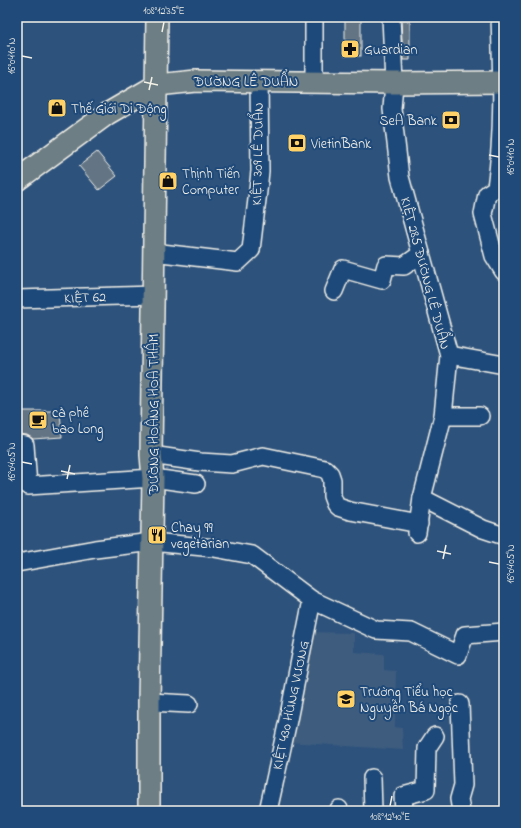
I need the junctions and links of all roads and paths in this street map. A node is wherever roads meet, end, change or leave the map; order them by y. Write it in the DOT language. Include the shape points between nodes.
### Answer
graph roads {
  1 [pos="157,17"];
  2 [pos="314,17"];
  3 [pos="391,17"];
  4 [pos="500,17"];
  5 [pos="259,81"];
  6 [pos="314,81"];
  7 [pos="503,82"];
  8 [pos="394,83"];
  9 [pos="157,85"];
  10 [pos="17,180"];
  11 [pos="153,252"];
  12 [pos="421,254"];
  13 [pos="504,272"];
  14 [pos="334,291"];
  15 [pos="154,295"];
  16 [pos="17,299"];
  17 [pos="449,355"];
  18 [pos="504,365"];
  19 [pos="443,416"];
  20 [pos="480,416"];
  21 [pos="17,444"];
  22 [pos="151,455"];
  23 [pos="153,478"];
  24 [pos="196,484"];
  25 [pos="422,498"];
  26 [pos="504,536"];
  27 [pos="152,542"];
  28 [pos="17,563"];
  29 [pos="312,600"];
  30 [pos="504,632"];
  31 [pos="149,702"];
  32 [pos="189,704"];
  33 [pos="460,704"];
  34 [pos="435,736"];
  35 [pos="372,778"];
  36 [pos="149,811"];
  37 [pos="268,811"];
  38 [pos="373,811"];
  39 [pos="404,811"];
  40 [pos="461,811"];
  1 -- 9 [label="main road, ĐƯỜNG HOÀNG HOA THÁM"];
  2 -- 6 [label="lane"];
  3 -- 8 [label="lane, KIỆT 285 ĐƯỜNG LÊ DUẨN"];
  4 -- 7 [label="lane"];
  5 -- 6 [label="main road, ĐƯỜNG LÊ DUẨN"];
  5 -- 9 [label="main road, ĐƯỜNG LÊ DUẨN" via="196,81"];
  5 -- 11 [label="lane, KIỆT 309 LÊ DUẨN" via="260,180 252,250 238,262"];
  6 -- 8 [label="main road, ĐƯỜNG LÊ DUẨN"];
  7 -- 8 [label="main road, ĐƯỜNG LÊ DUẨN"];
  7 -- 13 [label="lane" via="501,148 496,188 487,194 483,214 494,256"];
  8 -- 12 [label="lane, KIỆT 285 ĐƯỜNG LÊ DUẨN" via="392,109 400,177"];
  9 -- 10 [label="main road, ĐƯỜNG LÊ DUẨN" via="108,114"];
  9 -- 11 [label="main road, ĐƯỜNG HOÀNG HOA THÁM"];
  11 -- 15 [label="main road, ĐƯỜNG HOÀNG HOA THÁM"];
  12 -- 14 [label="lane" via="404,266 386,264 382,280 343,269"];
  12 -- 17 [label="lane, KIỆT 285 ĐƯỜNG LÊ DUẨN"];
  15 -- 16 [label="lane, KIỆT 62"];
  15 -- 22 [label="main road, ĐƯỜNG HOÀNG HOA THÁM"];
  17 -- 18 [label="lane"];
  17 -- 19 [label="lane, KIỆT 285 ĐƯỜNG LÊ DUẨN"];
  19 -- 20 [label="lane"];
  19 -- 25 [label="lane, KIỆT 285 ĐƯỜNG LÊ DUẨN"];
  21 -- 23 [label="lane" via="25,445 28,486"];
  22 -- 23 [label="main road, ĐƯỜNG HOÀNG HOA THÁM"];
  22 -- 25 [label="lane, KIỆT 285 ĐƯỜNG LÊ DUẨN" via="232,464 263,456 325,469 330,474 332,496 338,507 418,529"];
  23 -- 24 [label="lane"];
  23 -- 27 [label="main road, ĐƯỜNG HOÀNG HOA THÁM"];
  25 -- 26 [label="lane" via="483,529"];
  27 -- 28 [label="lane"];
  27 -- 29 [label="lane" via="214,548 252,555"];
  27 -- 31 [label="main road, ĐƯỜNG HOÀNG HOA THÁM"];
  29 -- 30 [label="lane" via="376,630 411,632 458,655 465,635"];
  29 -- 37 [label="lane, KIỆT 430 HÙNG VƯƠNG"];
  31 -- 32 [label="lane"];
  31 -- 36 [label="main road, ĐƯỜNG HOÀNG HOA THÁM"];
  33 -- 40 [label="lane" via="463,785 459,799"];
  34 -- 39 [label="lane" via="427,748 426,790 403,796"];
  35 -- 38 [label="lane"];
}
